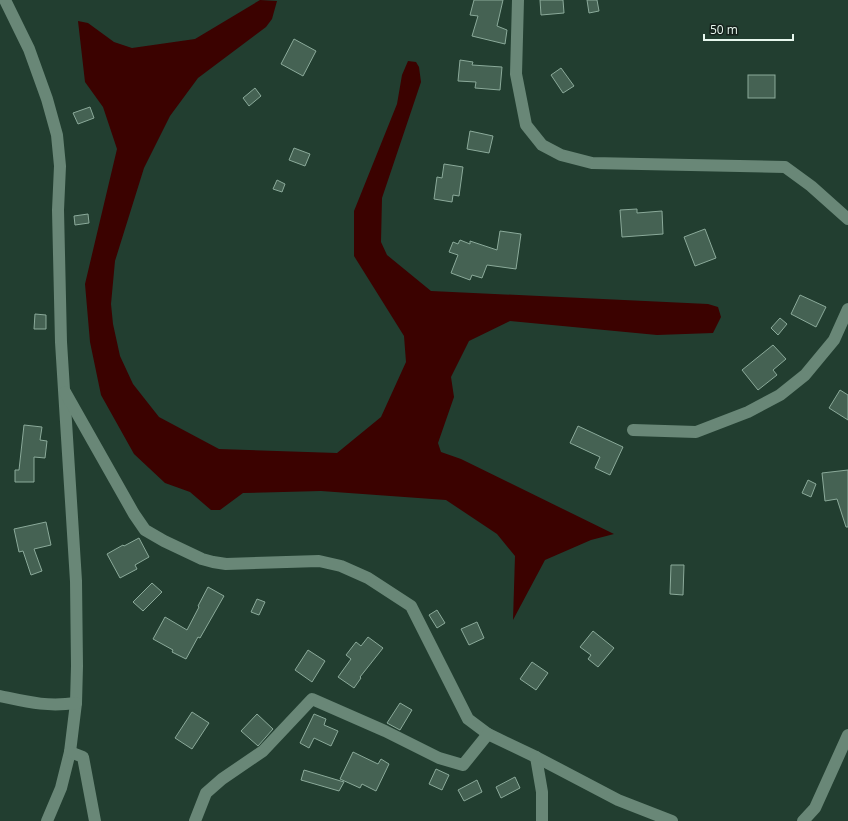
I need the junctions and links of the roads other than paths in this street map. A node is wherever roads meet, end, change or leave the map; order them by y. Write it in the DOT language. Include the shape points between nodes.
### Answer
graph roads {
  1 [pos="5,0"];
  2 [pos="518,0"];
  3 [pos="848,219"];
  4 [pos="848,309"];
  5 [pos="64,390"];
  6 [pos="633,430"];
  7 [pos="0,696"];
  8 [pos="76,704"];
  9 [pos="488,734"];
  10 [pos="848,735"];
  11 [pos="70,752"];
  12 [pos="536,757"];
  13 [pos="657,817"];
  14 [pos="47,821"];
  15 [pos="95,821"];
  16 [pos="195,821"];
  17 [pos="542,821"];
  18 [pos="672,821"];
  19 [pos="804,821"];
  1 -- 5 [label="street" via="29,49 57,135 60,166 58,210"];
  2 -- 3 [label="street" via="516,74 526,125 542,145 561,155 592,163 785,167"];
  4 -- 6 [label="street" via="834,340 805,375 780,395 748,412 696,432"];
  5 -- 8 [label="street" via="76,581"];
  5 -- 9 [label="street" via="145,530 213,562 226,564 319,561 341,566 368,578 411,606 468,719"];
  7 -- 8 [label="street" via="40,704"];
  8 -- 11 [label="street"];
  9 -- 12 [label="street"];
  9 -- 16 [label="street" via="463,765 438,758 312,699 263,751 206,793"];
  10 -- 19 [label="street" via="815,808"];
  11 -- 14 [label="street" via="61,788"];
  11 -- 15 [label="street" via="83,757"];
  12 -- 13 [label="street" via="618,800"];
  12 -- 17 [label="street" via="542,792"];
  13 -- 18 [label="street"];
}
